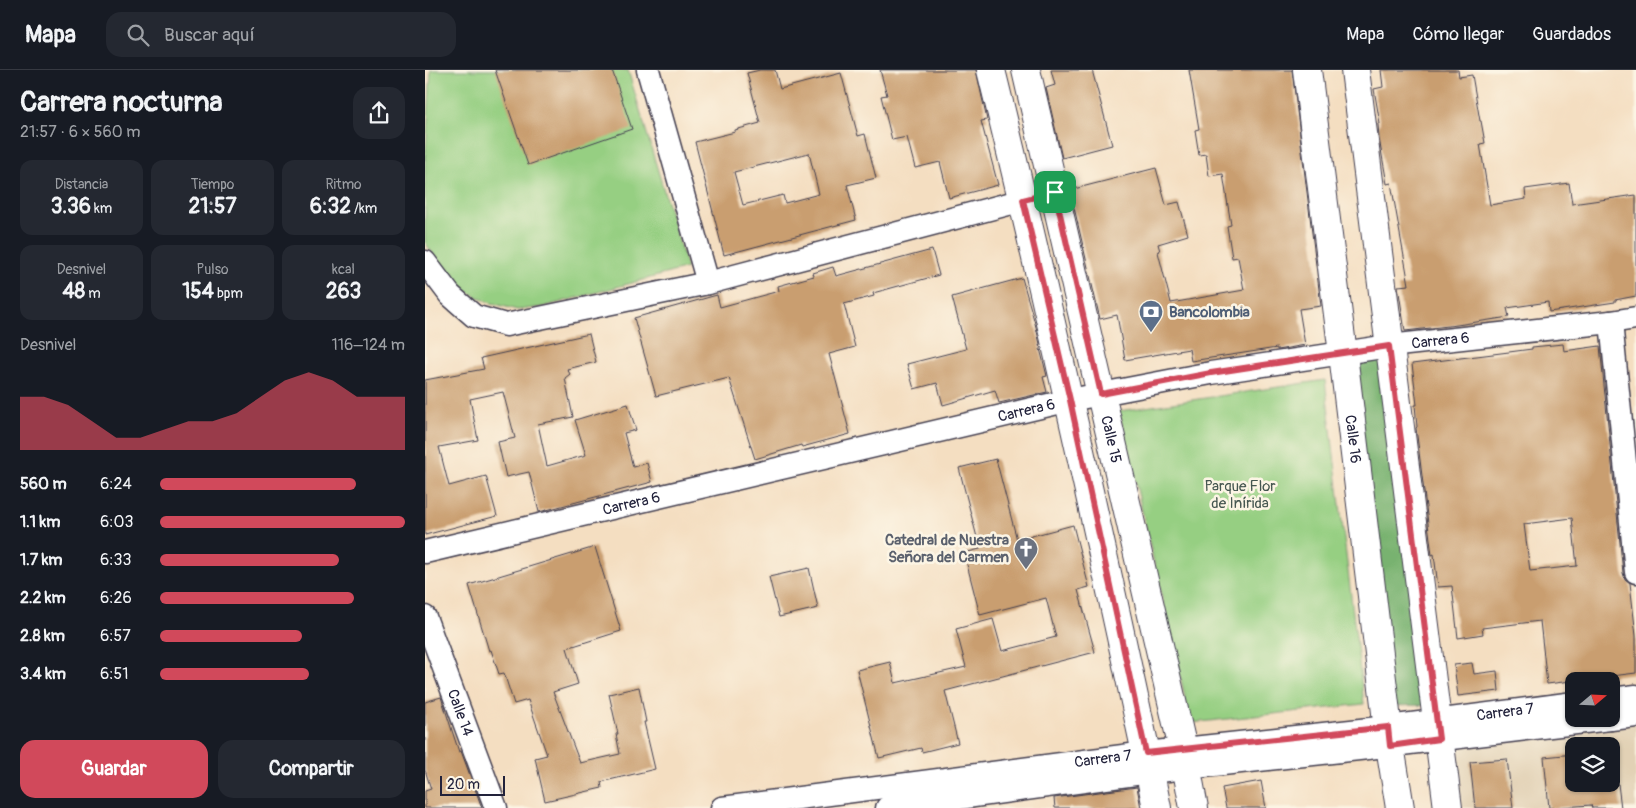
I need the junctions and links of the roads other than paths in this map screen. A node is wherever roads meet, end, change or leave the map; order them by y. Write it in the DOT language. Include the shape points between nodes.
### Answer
graph roads {
  1 [pos="648,70"];
  2 [pos="991,70"];
  3 [pos="1026,70"];
  4 [pos="1307,70"];
  5 [pos="1355,70"];
  6 [pos="1055,192"];
  7 [pos="1023,200"];
  8 [pos="425,262"];
  9 [pos="708,283"];
  10 [pos="1636,318"];
  11 [pos="1611,322"];
  12 [pos="1389,346"];
  13 [pos="1343,354"];
  14 [pos="1101,394"];
  15 [pos="1070,400"];
  16 [pos="425,552"];
  17 [pos="1636,572"];
  18 [pos="425,617"];
  19 [pos="1636,696"];
  20 [pos="1620,698"];
  21 [pos="1565,706"];
  22 [pos="1636,716"];
  23 [pos="1620,718"];
  24 [pos="1565,722"];
  25 [pos="1438,730"];
  26 [pos="1389,736"];
  27 [pos="1185,758"];
  28 [pos="1148,762"];
  29 [pos="496,808"];
  30 [pos="722,808"];
  31 [pos="887,808"];
  32 [pos="1157,808"];
  33 [pos="1194,808"];
  34 [pos="1400,808"];
  35 [pos="1448,808"];
  1 -- 9 [label="street"];
  2 -- 7 [label="street"];
  3 -- 6 [label="street, Calle 15"];
  4 -- 13 [label="street, Calle 16"];
  5 -- 12 [label="street"];
  6 -- 7 [label="street"];
  6 -- 14 [label="street, Calle 15"];
  7 -- 9 [label="street"];
  7 -- 15 [label="street"];
  8 -- 9 [label="street" via="449,295 474,316 506,325"];
  10 -- 11 [label="street, Carrera 6"];
  11 -- 12 [label="street, Carrera 6"];
  11 -- 17 [label="street"];
  12 -- 13 [label="street, Carrera 6"];
  12 -- 25 [label="street"];
  13 -- 14 [label="street, Carrera 6" via="1211,373"];
  13 -- 26 [label="street, Calle 16"];
  14 -- 15 [label="street, Carrera 6"];
  14 -- 27 [label="street, Calle 15"];
  15 -- 16 [label="street, Carrera 6"];
  15 -- 28 [label="street"];
  18 -- 29 [label="street, Calle 14"];
  19 -- 20 [label="street"];
  21 -- 25 [label="street, Carrera 7"];
  22 -- 23 [label="street, Carrera 7"];
  24 -- 25 [label="street, Carrera 7"];
  25 -- 26 [label="street, Carrera 7"];
  25 -- 35 [label="street"];
  26 -- 27 [label="street, Carrera 7"];
  26 -- 34 [label="street, Calle 16"];
  27 -- 28 [label="street, Carrera 7"];
  27 -- 33 [label="street, Calle 15"];
  28 -- 30 [label="street, Carrera 7"];
  28 -- 31 [label="street, Carrera 7"];
  28 -- 32 [label="street"];
}
